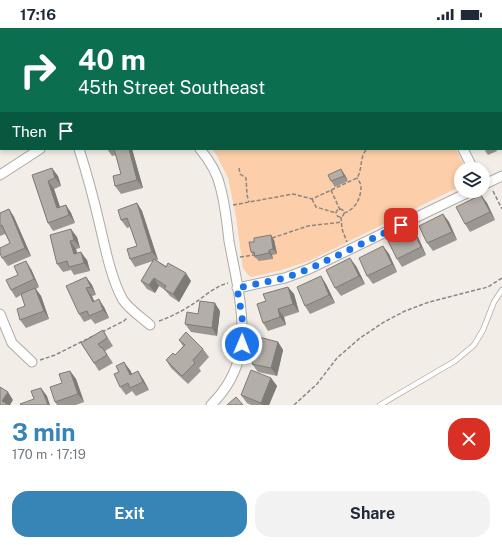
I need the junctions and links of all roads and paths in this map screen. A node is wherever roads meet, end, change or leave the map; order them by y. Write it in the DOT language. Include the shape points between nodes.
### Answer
graph roads {
  1 [pos="38,150"];
  2 [pos="79,150"];
  3 [pos="201,150"];
  4 [pos="366,150"];
  5 [pos="464,150"];
  6 [pos="470,162"];
  7 [pos="239,168"];
  8 [pos="0,175"];
  9 [pos="502,176"];
  10 [pos="357,178"];
  11 [pos="490,182"];
  12 [pos="492,189"];
  13 [pos="331,190"];
  14 [pos="456,198"];
  15 [pos="312,199"];
  16 [pos="249,202"];
  17 [pos="232,206"];
  18 [pos="502,209"];
  19 [pos="340,210"];
  20 [pos="336,213"];
  21 [pos="344,213"];
  22 [pos="341,217"];
  23 [pos="342,222"];
  24 [pos="268,238"];
  25 [pos="348,243"];
  26 [pos="255,255"];
  27 [pos="240,257"];
  28 [pos="502,278"];
  29 [pos="237,284"];
  30 [pos="502,290"];
  31 [pos="133,311"];
  32 [pos="0,314"];
  33 [pos="150,325"];
  34 [pos="32,362"];
  35 [pos="211,405"];
  36 [pos="294,405"];
  37 [pos="380,405"];
  1 -- 8 [label="street"];
  2 -- 31 [label="street" via="111,270 123,300"];
  3 -- 29 [label="street" via="221,187"];
  4 -- 10 [label="path"];
  5 -- 6 [label="street"];
  7 -- 16 [label="path" via="240,174 246,178"];
  9 -- 11 [label="street"];
  10 -- 13 [label="path"];
  10 -- 21 [label="path" via="361,188 358,202 349,212"];
  12 -- 18 [label="path"];
  13 -- 15 [label="path"];
  13 -- 19 [label="path"];
  14 -- 29 [label="street" via="309,269 285,278"];
  15 -- 16 [label="path" via="293,194"];
  15 -- 20 [label="path" via="316,207"];
  16 -- 17 [label="path"];
  19 -- 20 [label="path"];
  19 -- 21 [label="path"];
  20 -- 22 [label="path"];
  21 -- 22 [label="path"];
  22 -- 23 [label="path"];
  23 -- 24 [label="path" via="308,226"];
  23 -- 25 [label="path" via="343,234"];
  26 -- 27 [label="path"];
  28 -- 36 [label="path" via="488,287 429,302 384,322 337,358 317,384"];
  29 -- 33 [label="path" via="226,283 192,305"];
  29 -- 35 [label="street" via="243,335 240,353 230,382"];
  30 -- 37 [label="lane" via="474,345 455,361"];
  31 -- 33 [label="street"];
  31 -- 34 [label="path" via="124,321 55,355"];
  32 -- 34 [label="street" via="12,343"];
}
